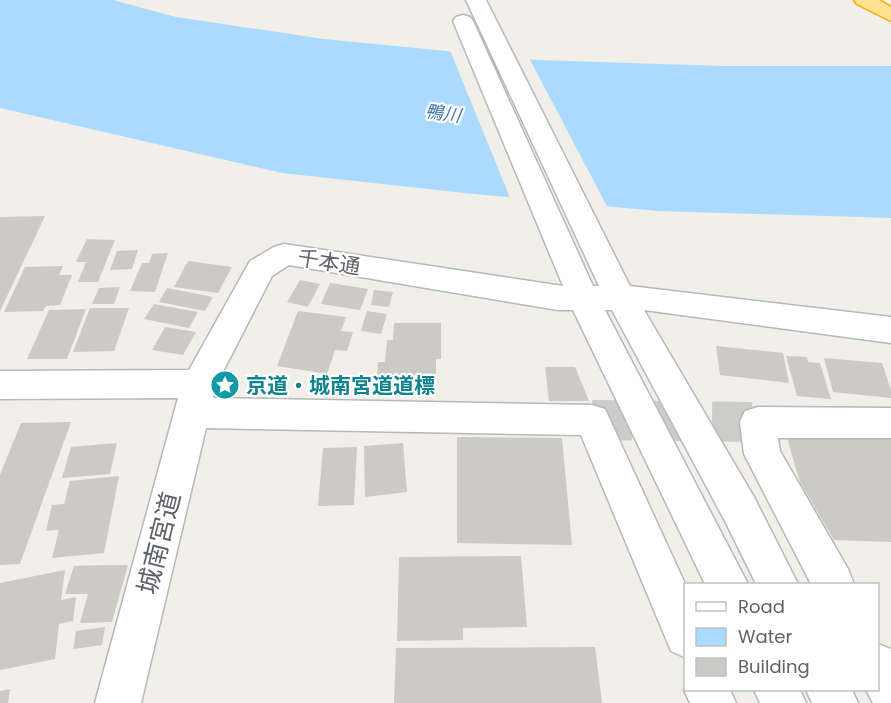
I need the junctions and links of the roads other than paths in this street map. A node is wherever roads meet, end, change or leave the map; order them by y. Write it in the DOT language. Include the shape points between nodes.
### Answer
graph roads {
  1 [pos="454,0"];
  2 [pos="476,0"];
  3 [pos="864,0"];
  4 [pos="891,15"];
  5 [pos="599,290"];
  6 [pos="891,330"];
  7 [pos="0,385"];
  8 [pos="196,398"];
  9 [pos="891,423"];
  10 [pos="726,583"];
  11 [pos="776,583"];
  12 [pos="832,583"];
  13 [pos="684,631"];
  14 [pos="879,668"];
  15 [pos="891,690"];
  16 [pos="118,703"];
  1 -- 5 [label="street"];
  2 -- 5 [label="street"];
  3 -- 4 [label="highway"];
  5 -- 6 [label="street, 千本通"];
  5 -- 8 [label="street, 千本通" via="558,298 284,254 261,269"];
  5 -- 10 [label="street"];
  5 -- 11 [label="street" via="734,500"];
  7 -- 8 [label="street"];
  8 -- 13 [label="street" via="592,420"];
  8 -- 16 [label="street, 城南宮道"];
  9 -- 12 [label="street" via="758,422 762,454"];
  14 -- 15 [label="street"];
}
